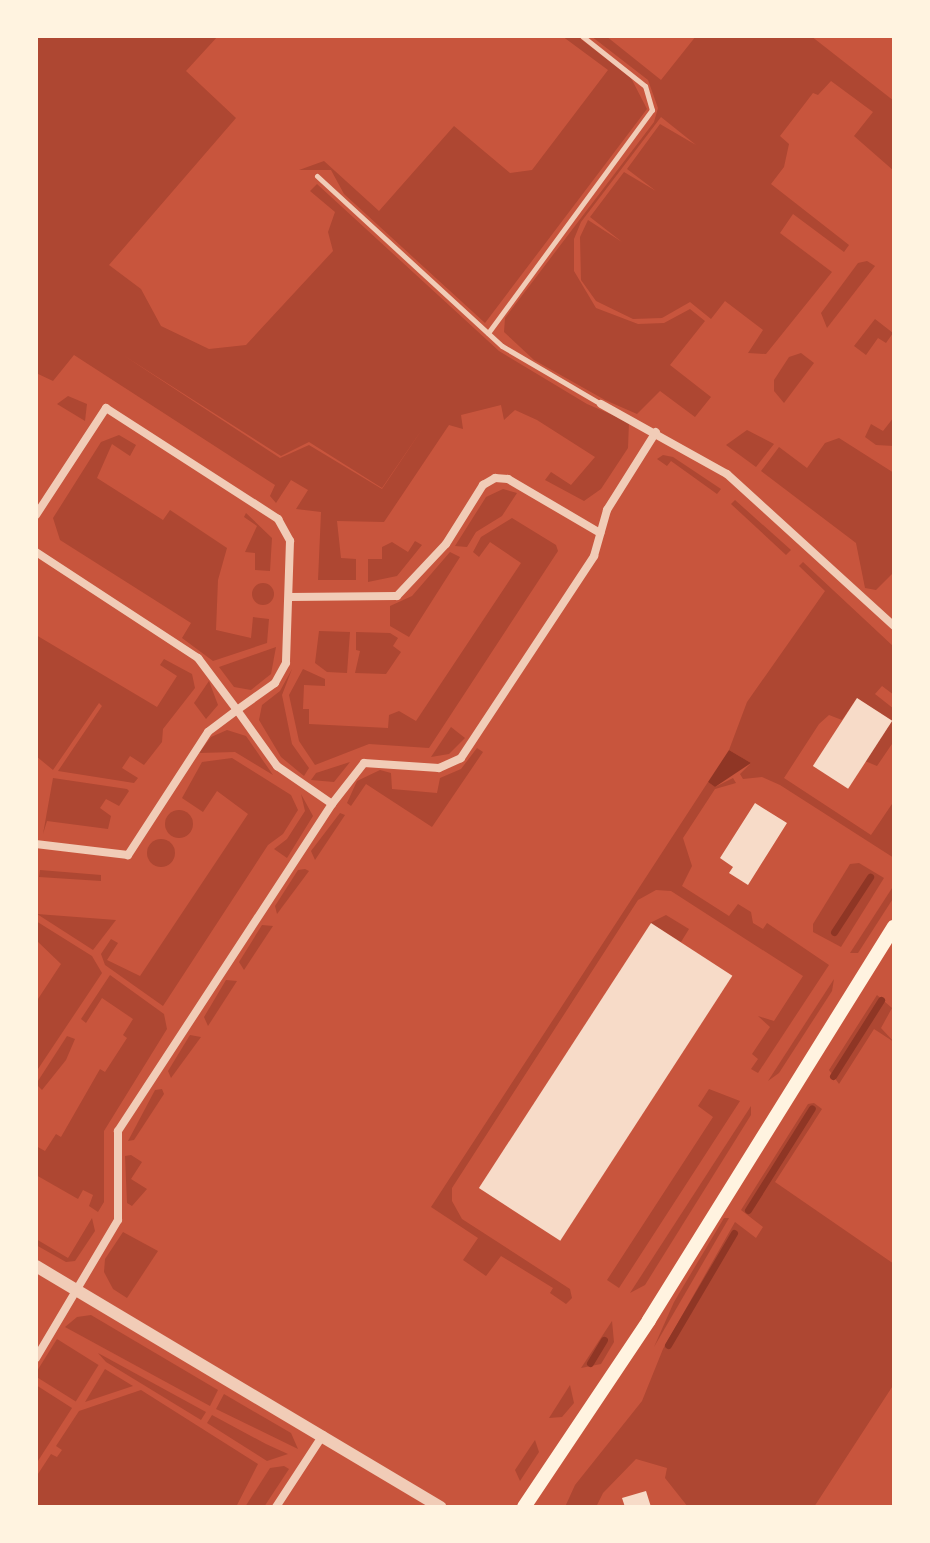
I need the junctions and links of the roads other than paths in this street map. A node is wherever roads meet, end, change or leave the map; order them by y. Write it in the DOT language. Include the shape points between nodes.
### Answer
graph roads {
  1 [pos="582,36"];
  2 [pos="317,176"];
  3 [pos="488,333"];
  4 [pos="601,404"];
  5 [pos="656,432"];
  6 [pos="36,515"];
  7 [pos="600,533"];
  8 [pos="36,552"];
  9 [pos="289,597"];
  10 [pos="894,626"];
  11 [pos="237,710"];
  12 [pos="332,804"];
  13 [pos="36,844"];
  14 [pos="894,927"];
  15 [pos="36,1266"];
  16 [pos="76,1290"];
  17 [pos="37,1353"];
  18 [pos="323,1435"];
  19 [pos="276,1507"];
  20 [pos="441,1507"];
  21 [pos="524,1507"];
  1 -- 3 [label="lane" via="640,80 652,98 652,110"];
  2 -- 3 [label="lane"];
  3 -- 4 [label="lane" via="520,359"];
  4 -- 5 [label="street"];
  5 -- 7 [label="street" via="613,499"];
  5 -- 10 [label="street" via="727,474"];
  6 -- 9 [label="street" via="106,408 278,519 290,541"];
  7 -- 9 [label="street" via="508,479 495,478 483,485 413,584 397,596"];
  7 -- 12 [label="street" via="594,556 461,758 445,768 364,763"];
  8 -- 11 [label="street" via="198,658"];
  9 -- 11 [label="street" via="286,663 275,683"];
  11 -- 12 [label="street" via="277,766"];
  11 -- 13 [label="street" via="208,732 128,855"];
  12 -- 16 [label="street" via="118,1131 120,1216"];
  14 -- 21 [label="main road" via="656,1310"];
  15 -- 16 [label="street"];
  16 -- 17 [label="street"];
  16 -- 18 [label="street"];
  18 -- 19 [label="street"];
  18 -- 20 [label="street"];
}
